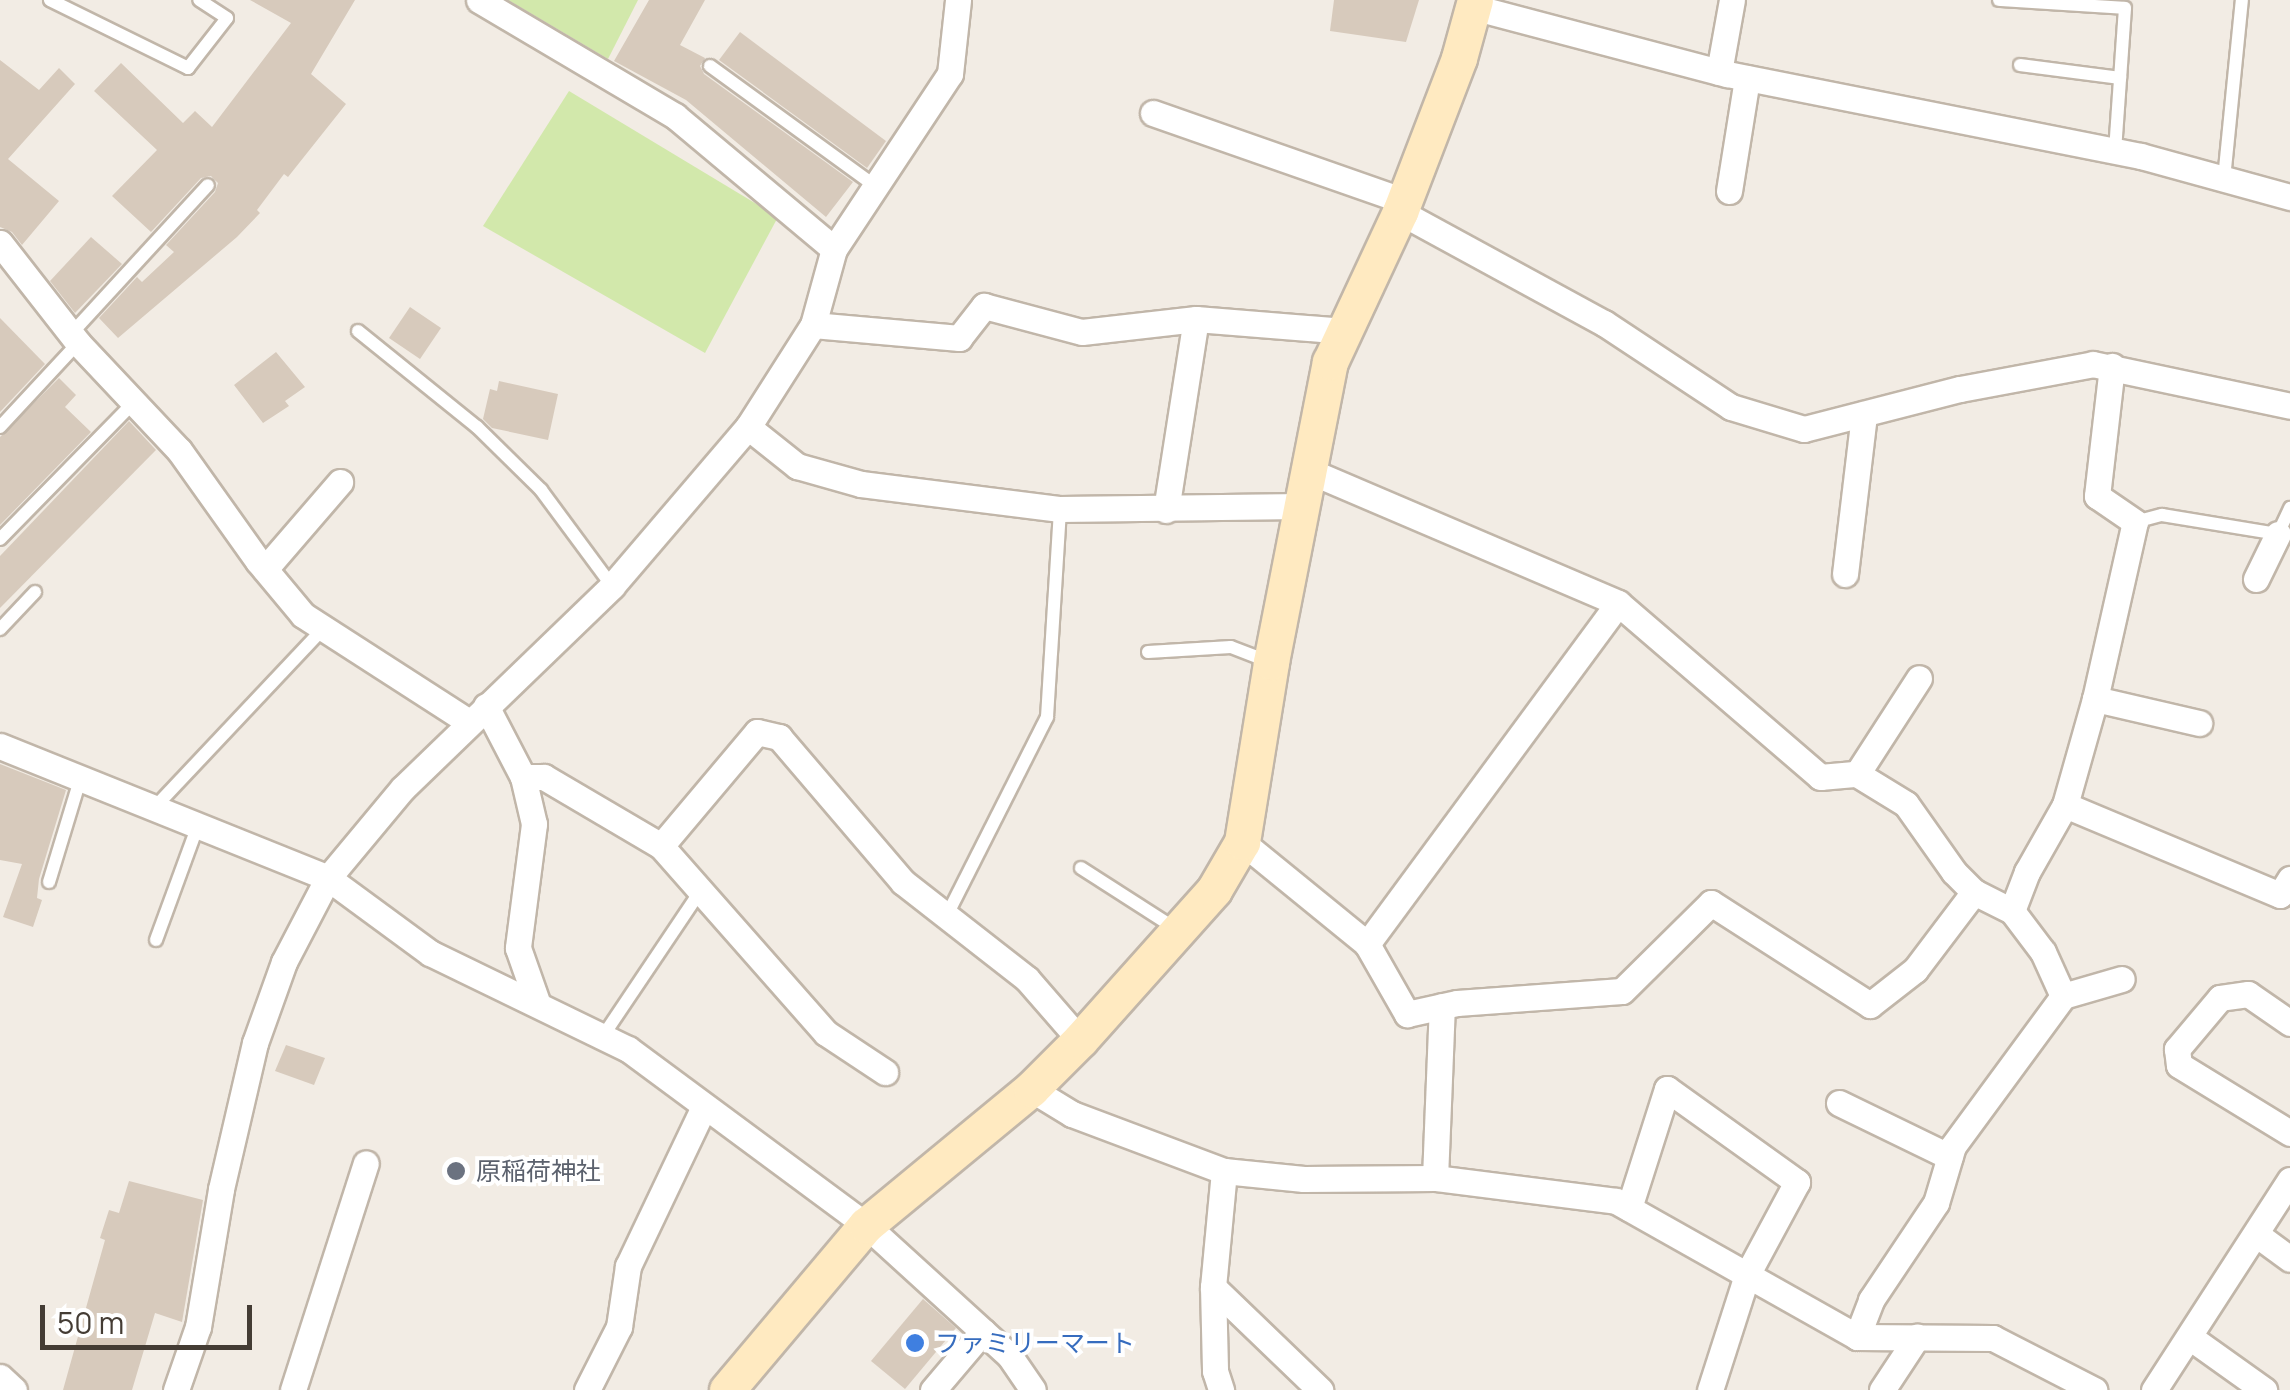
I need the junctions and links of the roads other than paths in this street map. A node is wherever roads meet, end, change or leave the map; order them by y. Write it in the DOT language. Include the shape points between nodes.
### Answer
graph roads {
  1 [pos="50,0"];
  2 [pos="199,0"];
  3 [pos="479,0"];
  4 [pos="958,0"];
  5 [pos="1732,0"];
  6 [pos="2000,0"];
  7 [pos="2242,0"];
  8 [pos="1474,3"];
  9 [pos="2020,65"];
  10 [pos="710,66"];
  11 [pos="1719,72"];
  12 [pos="1747,78"];
  13 [pos="2120,78"];
  14 [pos="1153,114"];
  15 [pos="2115,151"];
  16 [pos="2224,179"];
  17 [pos="874,184"];
  18 [pos="208,185"];
  19 [pos="1728,191"];
  20 [pos="2290,197"];
  21 [pos="1402,207"];
  22 [pos="0,243"];
  23 [pos="834,249"];
  24 [pos="1196,320"];
  25 [pos="813,326"];
  26 [pos="358,331"];
  27 [pos="1345,331"];
  28 [pos="74,338"];
  29 [pos="2112,366"];
  30 [pos="133,403"];
  31 [pos="2290,406"];
  32 [pos="1864,414"];
  33 [pos="0,427"];
  34 [pos="748,427"];
  35 [pos="1309,471"];
  36 [pos="340,482"];
  37 [pos="1302,506"];
  38 [pos="2290,508"];
  39 [pos="1060,509"];
  40 [pos="1166,510"];
  41 [pos="2135,522"];
  42 [pos="2278,534"];
  43 [pos="0,539"];
  44 [pos="265,569"];
  45 [pos="1845,574"];
  46 [pos="2256,579"];
  47 [pos="612,586"];
  48 [pos="35,592"];
  49 [pos="1618,603"];
  50 [pos="324,628"];
  51 [pos="0,629"];
  52 [pos="1148,652"];
  53 [pos="1271,662"];
  54 [pos="1920,678"];
  55 [pos="2095,699"];
  56 [pos="477,714"];
  57 [pos="2199,723"];
  58 [pos="0,746"];
  59 [pos="1857,774"];
  60 [pos="81,777"];
  61 [pos="523,777"];
  62 [pos="156,806"];
  63 [pos="2064,806"];
  64 [pos="198,824"];
  65 [pos="1242,842"];
  66 [pos="661,846"];
  67 [pos="1082,868"];
  68 [pos="328,878"];
  69 [pos="2290,879"];
  70 [pos="49,882"];
  71 [pos="701,890"];
  72 [pos="1974,892"];
  73 [pos="2012,911"];
  74 [pos="946,917"];
  75 [pos="1180,931"];
  76 [pos="156,940"];
  77 [pos="1367,944"];
  78 [pos="2122,979"];
  79 [pos="2063,996"];
  80 [pos="538,1002"];
  81 [pos="1442,1006"];
  82 [pos="2290,1022"];
  83 [pos="603,1036"];
  84 [pos="1080,1040"];
  85 [pos="885,1072"];
  86 [pos="1031,1088"];
  87 [pos="1839,1103"];
  88 [pos="704,1107"];
  89 [pos="2290,1133"];
  90 [pos="1950,1157"];
  91 [pos="366,1164"];
  92 [pos="1224,1170"];
  93 [pos="1435,1178"];
  94 [pos="2290,1180"];
  95 [pos="1629,1208"];
  96 [pos="866,1225"];
  97 [pos="2256,1234"];
  98 [pos="2290,1259"];
  99 [pos="1748,1275"];
  100 [pos="1214,1287"];
  101 [pos="984,1330"];
  102 [pos="1857,1336"];
  103 [pos="1917,1337"];
  104 [pos="2192,1338"];
  105 [pos="0,1378"];
  106 [pos="14,1390"];
  107 [pos="176,1390"];
  108 [pos="293,1390"];
  109 [pos="587,1390"];
  110 [pos="727,1390"];
  111 [pos="933,1390"];
  112 [pos="1033,1390"];
  113 [pos="1222,1390"];
  114 [pos="1320,1390"];
  115 [pos="1710,1390"];
  116 [pos="1882,1390"];
  117 [pos="2094,1390"];
  118 [pos="2154,1390"];
  119 [pos="2264,1390"];
  1 -- 2 [label="lane" via="188,68 227,18"];
  3 -- 23 [label="street" via="675,116"];
  4 -- 17 [label="street" via="950,74"];
  5 -- 11 [label="street"];
  6 -- 13 [label="lane" via="2124,8"];
  7 -- 16 [label="lane"];
  8 -- 11 [label="street"];
  8 -- 21 [label="street"];
  9 -- 13 [label="lane"];
  10 -- 17 [label="lane"];
  11 -- 12 [label="street"];
  12 -- 15 [label="street"];
  12 -- 19 [label="street"];
  13 -- 15 [label="lane"];
  14 -- 21 [label="street"];
  15 -- 16 [label="street"];
  16 -- 20 [label="street"];
  17 -- 23 [label="street"];
  18 -- 28 [label="lane"];
  21 -- 27 [label="street"];
  21 -- 32 [label="street" via="1731,407 1804,429"];
  22 -- 28 [label="street"];
  23 -- 25 [label="street"];
  24 -- 25 [label="street" via="1082,332 984,306 960,338"];
  24 -- 27 [label="street"];
  24 -- 40 [label="street"];
  25 -- 34 [label="street"];
  26 -- 47 [label="lane" via="477,427 541,490"];
  27 -- 35 [label="street" via="1330,362"];
  28 -- 30 [label="street"];
  28 -- 33 [label="lane"];
  29 -- 31 [label="street"];
  29 -- 32 [label="street" via="1960,389"];
  29 -- 41 [label="street" via="2097,496"];
  30 -- 43 [label="lane"];
  30 -- 44 [label="street" via="178,450"];
  32 -- 45 [label="street"];
  34 -- 39 [label="street" via="796,466 861,484"];
  34 -- 47 [label="street"];
  35 -- 37 [label="street"];
  35 -- 49 [label="street"];
  36 -- 44 [label="street"];
  37 -- 40 [label="street"];
  37 -- 53 [label="street"];
  38 -- 42 [label="lane"];
  39 -- 40 [label="street"];
  39 -- 74 [label="lane" via="1047,717"];
  41 -- 42 [label="lane" via="2162,515"];
  41 -- 55 [label="street"];
  42 -- 46 [label="street"];
  44 -- 50 [label="street" via="303,615"];
  47 -- 56 [label="street"];
  48 -- 51 [label="lane"];
  49 -- 59 [label="street" via="1820,777"];
  49 -- 77 [label="street"];
  50 -- 56 [label="street"];
  50 -- 62 [label="lane"];
  52 -- 53 [label="lane" via="1231,647"];
  53 -- 65 [label="street"];
  54 -- 59 [label="street"];
  55 -- 57 [label="street"];
  55 -- 63 [label="street"];
  56 -- 61 [label="street"];
  56 -- 68 [label="street" via="403,788"];
  58 -- 60 [label="street"];
  59 -- 72 [label="street" via="1906,804"];
  60 -- 62 [label="street"];
  60 -- 70 [label="lane"];
  61 -- 66 [label="street" via="544,776"];
  61 -- 80 [label="street" via="534,824 518,948"];
  62 -- 64 [label="street"];
  63 -- 69 [label="street" via="2280,895"];
  63 -- 73 [label="street"];
  64 -- 68 [label="street"];
  64 -- 76 [label="lane"];
  65 -- 75 [label="street"];
  65 -- 77 [label="street"];
  66 -- 71 [label="street"];
  66 -- 74 [label="street" via="757,732 779,736 903,882"];
  67 -- 75 [label="lane"];
  68 -- 80 [label="street" via="430,953"];
  68 -- 107 [label="street" via="284,962 255,1043 198,1327"];
  71 -- 83 [label="lane"];
  71 -- 85 [label="street" via="826,1033"];
  72 -- 73 [label="street"];
  72 -- 81 [label="street" via="1914,970 1870,1005 1712,904 1622,992"];
  73 -- 79 [label="street" via="2043,952"];
  74 -- 84 [label="street" via="1026,979"];
  75 -- 84 [label="street"];
  77 -- 81 [label="street" via="1406,1014"];
  78 -- 79 [label="street"];
  79 -- 90 [label="street"];
  80 -- 83 [label="street"];
  81 -- 93 [label="street"];
  82 -- 89 [label="street" via="2248,994 2220,998 2176,1048 2179,1065"];
  83 -- 88 [label="street"];
  84 -- 86 [label="street"];
  86 -- 92 [label="street" via="1072,1114"];
  86 -- 96 [label="street"];
  87 -- 90 [label="street"];
  88 -- 96 [label="street"];
  88 -- 109 [label="street" via="628,1266 619,1327"];
  90 -- 102 [label="street" via="1936,1204 1872,1300"];
  91 -- 108 [label="street"];
  92 -- 93 [label="street"];
  92 -- 100 [label="street"];
  93 -- 95 [label="street"];
  94 -- 97 [label="street"];
  95 -- 99 [label="street"];
  95 -- 99 [label="street" via="1667,1090 1797,1182"];
  96 -- 101 [label="street"];
  96 -- 110 [label="street"];
  97 -- 98 [label="street"];
  97 -- 104 [label="street"];
  99 -- 102 [label="street"];
  99 -- 115 [label="street"];
  100 -- 113 [label="street" via="1215,1371"];
  100 -- 114 [label="street"];
  101 -- 111 [label="street"];
  101 -- 112 [label="street"];
  102 -- 103 [label="street"];
  103 -- 116 [label="street"];
  103 -- 117 [label="street" via="1992,1338"];
  104 -- 118 [label="street"];
  104 -- 119 [label="street"];
  105 -- 106 [label="street"];
}
